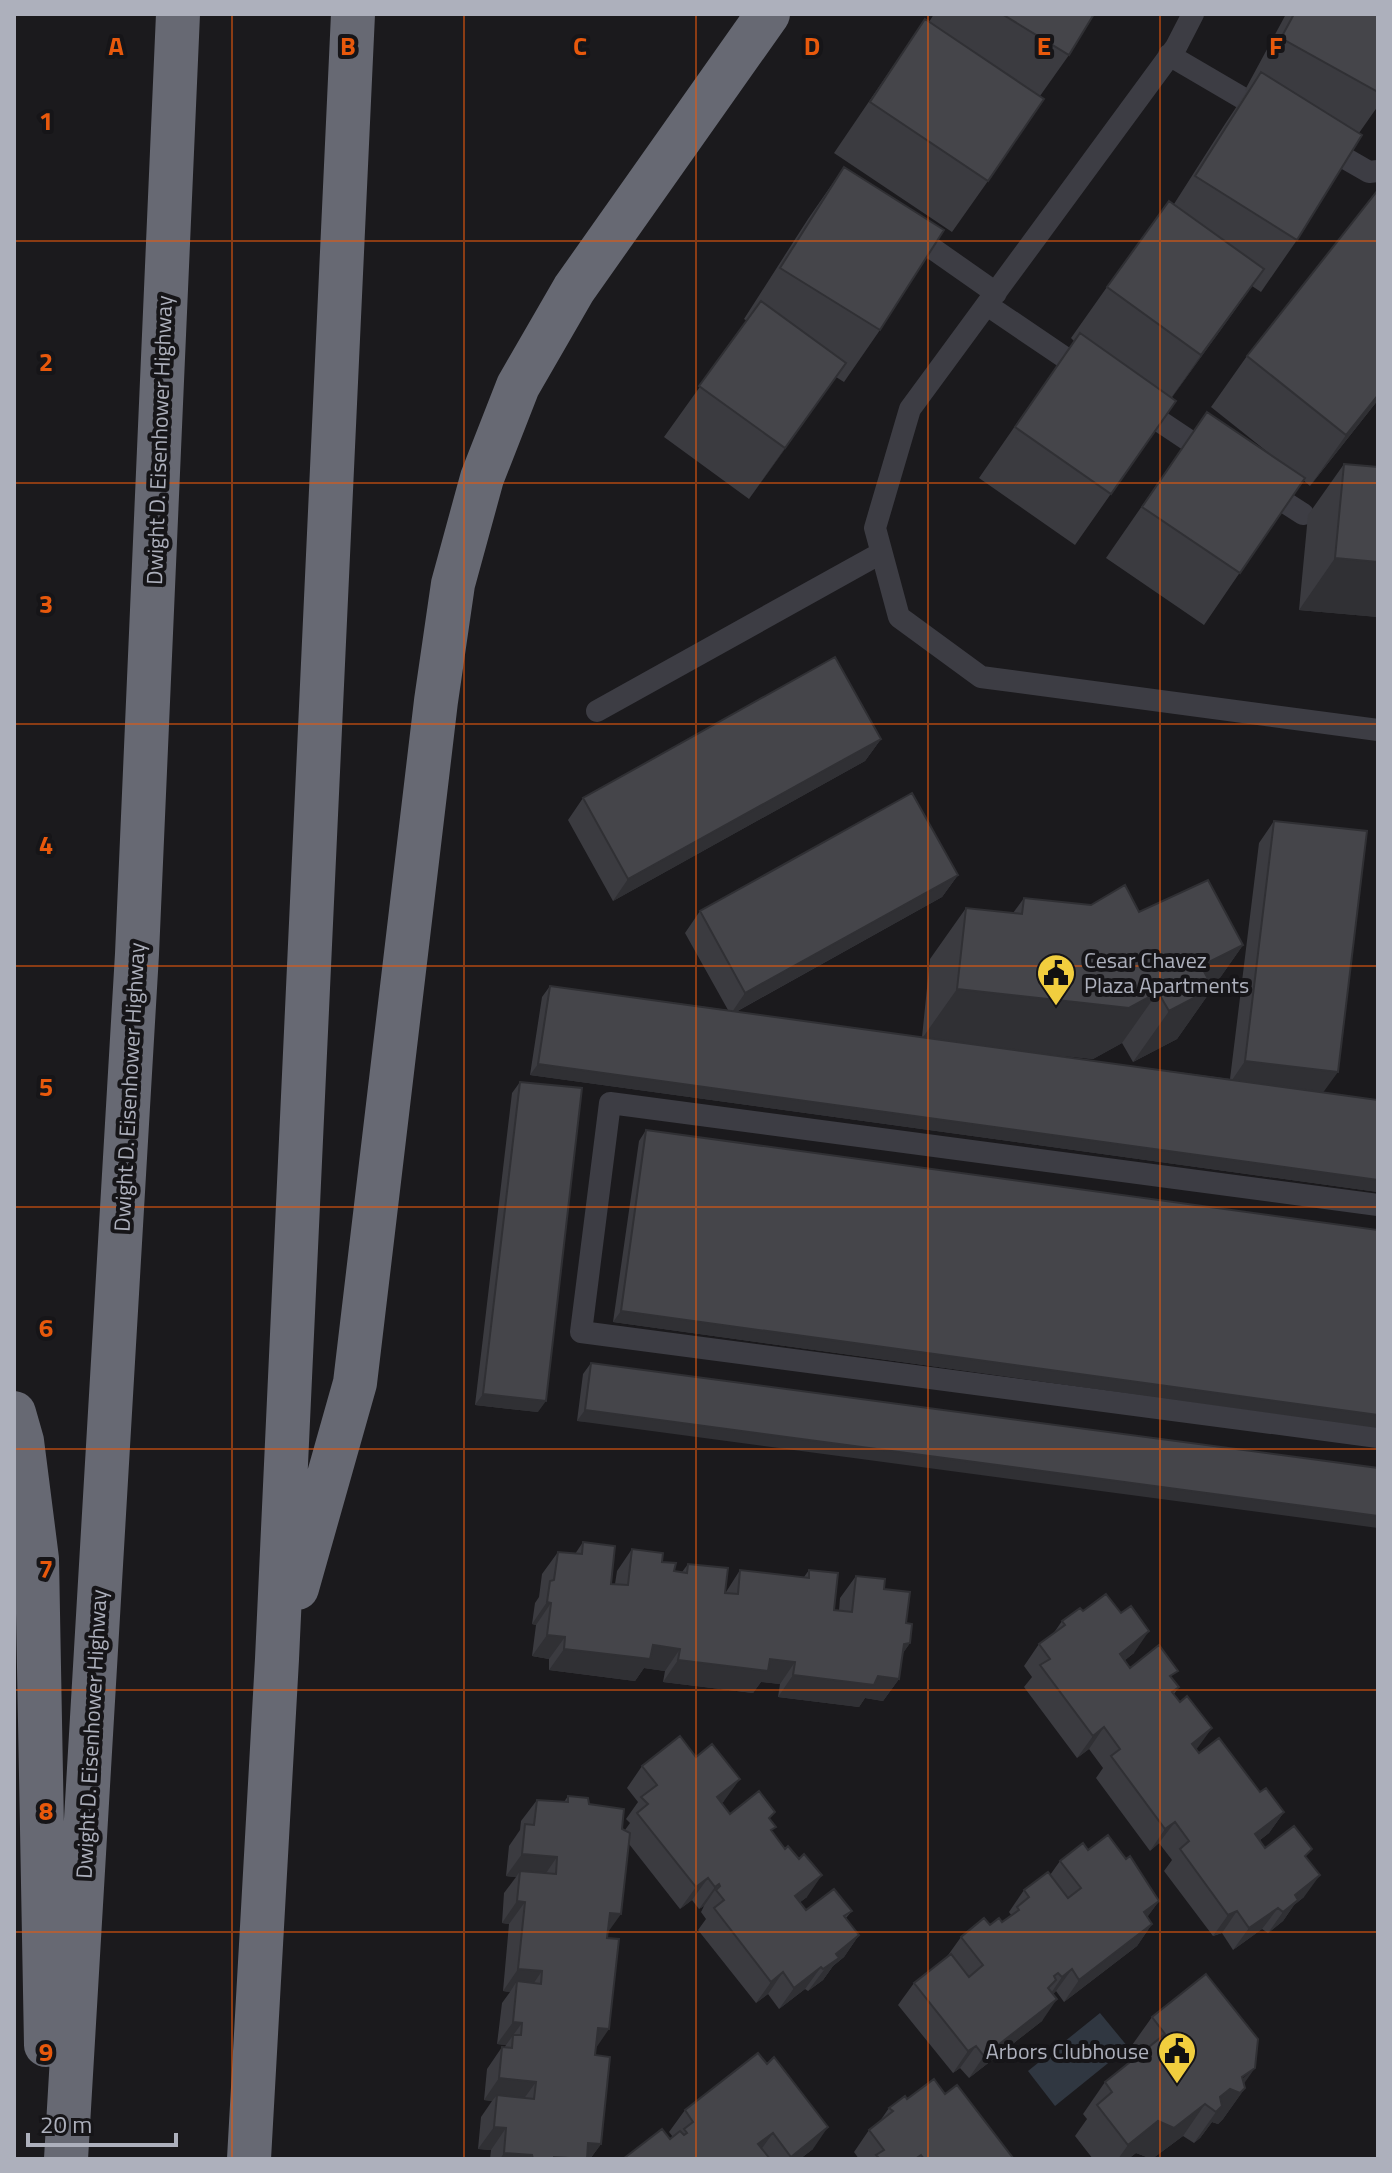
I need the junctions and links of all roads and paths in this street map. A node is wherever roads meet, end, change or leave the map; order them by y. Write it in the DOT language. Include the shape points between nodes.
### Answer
graph roads {
  1 [pos="178,14"];
  2 [pos="353,14"];
  3 [pos="768,14"];
  4 [pos="1186,17"];
  5 [pos="1169,55"];
  6 [pos="1378,171"];
  7 [pos="885,215"];
  8 [pos="991,299"];
  9 [pos="1303,514"];
  10 [pos="881,553"];
  11 [pos="597,711"];
  12 [pos="1378,730"];
  13 [pos="1378,1205"];
  14 [pos="14,1413"];
  15 [pos="1378,1437"];
  16 [pos="277,1659"];
  17 [pos="49,2159"];
  18 [pos="66,2159"];
  19 [pos="249,2159"];
  1 -- 18 [label="highway, Dwight D. Eisenhower Highway" via="137,954"];
  2 -- 16 [label="highway"];
  3 -- 16 [label="highway" via="574,289 518,386 482,478 453,584 440,672 355,1383"];
  4 -- 5 [label="lane"];
  5 -- 6 [label="lane" via="1369,172"];
  5 -- 8 [label="lane"];
  7 -- 8 [label="lane"];
  8 -- 9 [label="lane" via="1109,388"];
  8 -- 10 [label="lane" via="910,409 875,528"];
  10 -- 11 [label="lane"];
  10 -- 12 [label="lane" via="899,617 981,677"];
  13 -- 15 [label="lane" via="610,1103 581,1332"];
  14 -- 17 [label="highway" via="37,1559"];
  16 -- 19 [label="highway"];
}
